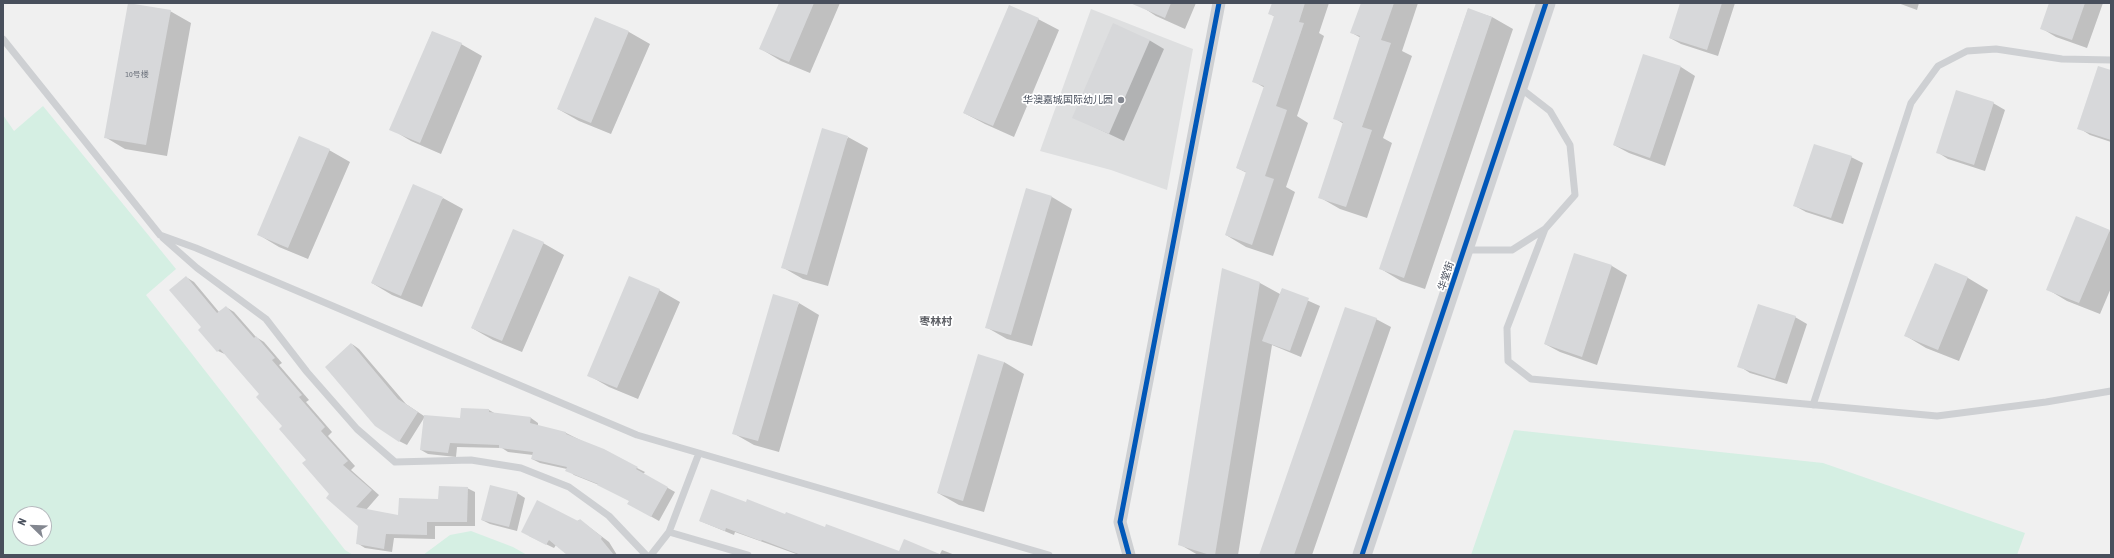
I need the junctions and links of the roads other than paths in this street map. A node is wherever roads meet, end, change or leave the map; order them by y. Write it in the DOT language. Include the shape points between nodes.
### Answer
graph roads {
  1 [pos="1218,3"];
  2 [pos="1546,3"];
  3 [pos="3,39"];
  4 [pos="2111,60"];
  5 [pos="1519,86"];
  6 [pos="1545,229"];
  7 [pos="160,235"];
  8 [pos="1464,250"];
  9 [pos="2111,391"];
  10 [pos="1813,404"];
  11 [pos="699,454"];
  12 [pos="669,532"];
  13 [pos="646,555"];
  14 [pos="651,555"];
  15 [pos="748,555"];
  16 [pos="1049,555"];
  17 [pos="1130,555"];
  18 [pos="1362,555"];
  1 -- 17 [label="street" via="1120,522"];
  2 -- 5 [label="street, 华堂街"];
  3 -- 7 [label="lane"];
  4 -- 10 [label="lane" via="2062,59 1989,50 1967,50 1938,66 1911,102"];
  5 -- 6 [label="lane" via="1550,111 1570,145 1575,195"];
  5 -- 8 [label="street, 华堂街"];
  6 -- 8 [label="lane" via="1512,250"];
  6 -- 10 [label="lane" via="1508,328 1508,361 1530,379"];
  7 -- 11 [label="lane" via="637,435"];
  7 -- 13 [label="lane" via="197,268 266,319 356,429 395,462 471,460 521,468 569,487 609,516"];
  8 -- 18 [label="street, 华堂街"];
  9 -- 10 [label="lane" via="1937,416"];
  11 -- 12 [label="lane"];
  11 -- 16 [label="lane"];
  12 -- 14 [label="lane"];
  12 -- 15 [label="lane"];
}
